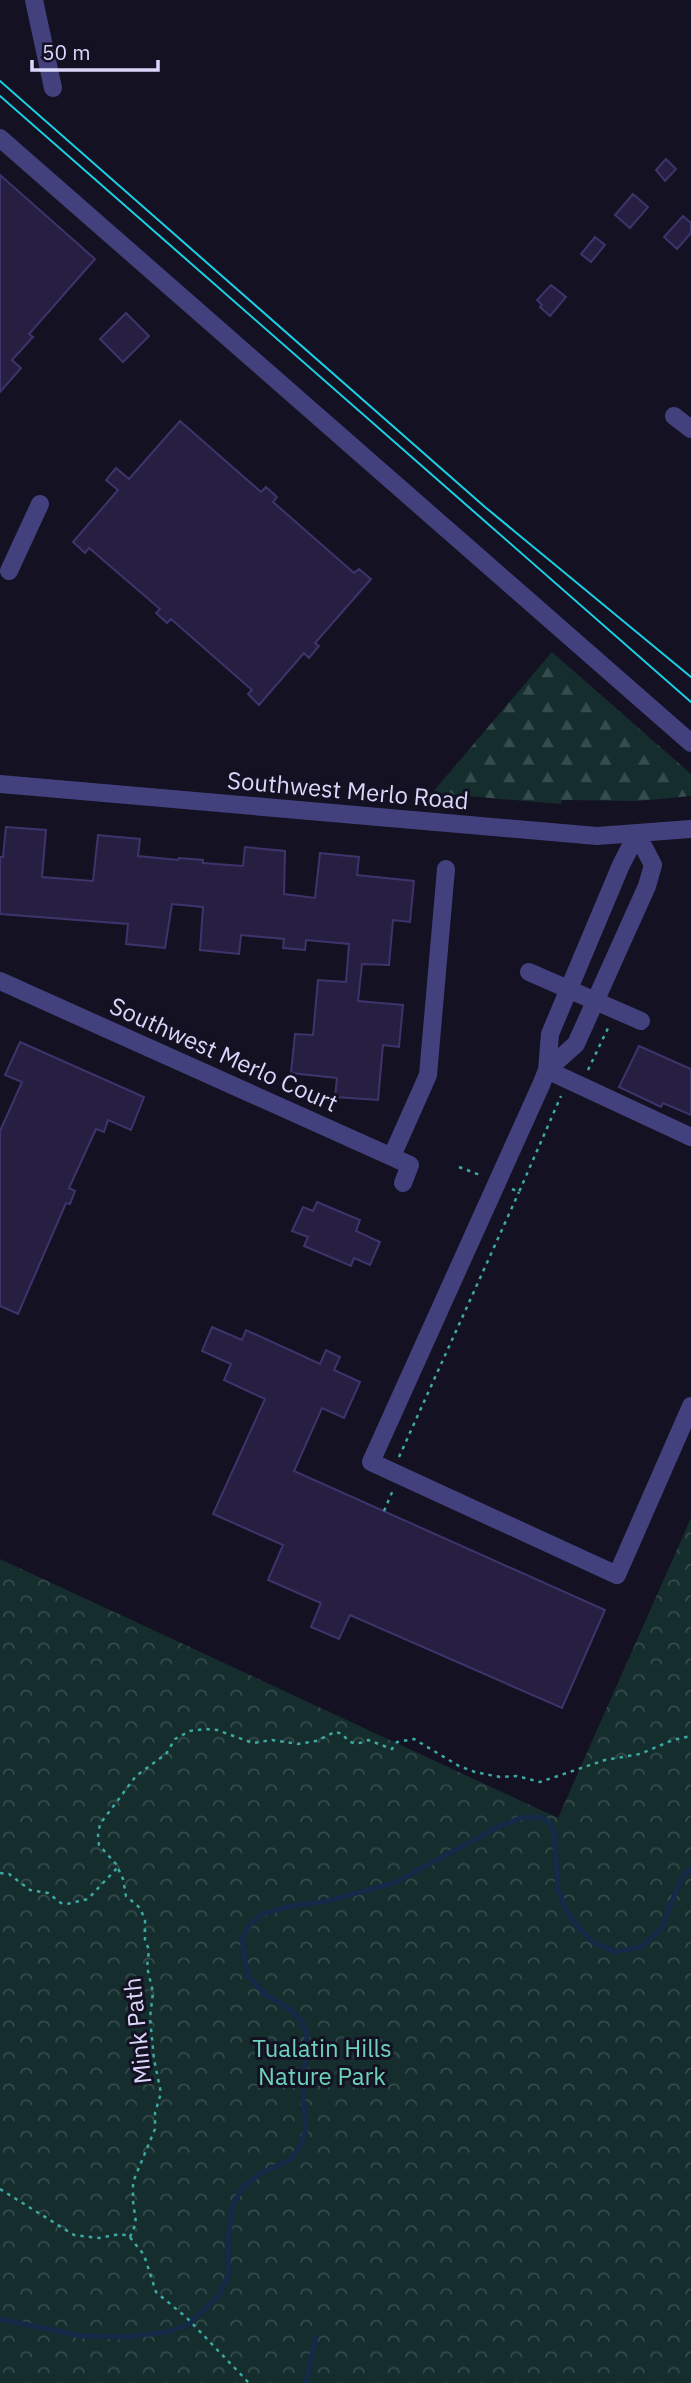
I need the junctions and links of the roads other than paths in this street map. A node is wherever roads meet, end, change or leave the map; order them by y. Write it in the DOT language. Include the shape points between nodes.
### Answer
graph roads {
  1 [pos="34,0"];
  2 [pos="53,88"];
  3 [pos="0,138"];
  4 [pos="674,416"];
  5 [pos="691,429"];
  6 [pos="40,505"];
  7 [pos="9,571"];
  8 [pos="691,743"];
  9 [pos="0,784"];
  10 [pos="691,829"];
  11 [pos="637,834"];
  12 [pos="446,869"];
  13 [pos="528,972"];
  14 [pos="0,981"];
  15 [pos="570,989"];
  16 [pos="597,1002"];
  17 [pos="641,1021"];
  18 [pos="547,1070"];
  19 [pos="691,1137"];
  20 [pos="392,1156"];
  21 [pos="403,1182"];
  22 [pos="691,1406"];
  1 -- 2 [label="street"];
  3 -- 8 [label="street"];
  4 -- 5 [label="street"];
  6 -- 7 [label="street"];
  9 -- 11 [label="street, Southwest Merlo Road" via="597,836"];
  10 -- 11 [label="street, Southwest Merlo Road"];
  11 -- 15 [label="street"];
  11 -- 16 [label="street" via="653,865"];
  12 -- 20 [label="street" via="428,1075"];
  13 -- 15 [label="street"];
  14 -- 20 [label="street, Southwest Merlo Court"];
  15 -- 16 [label="street"];
  15 -- 18 [label="street" via="550,1034"];
  16 -- 17 [label="street"];
  16 -- 18 [label="street" via="576,1044"];
  18 -- 19 [label="street"];
  18 -- 22 [label="street" via="371,1462 617,1575"];
  20 -- 21 [label="street" via="410,1165"];
}
